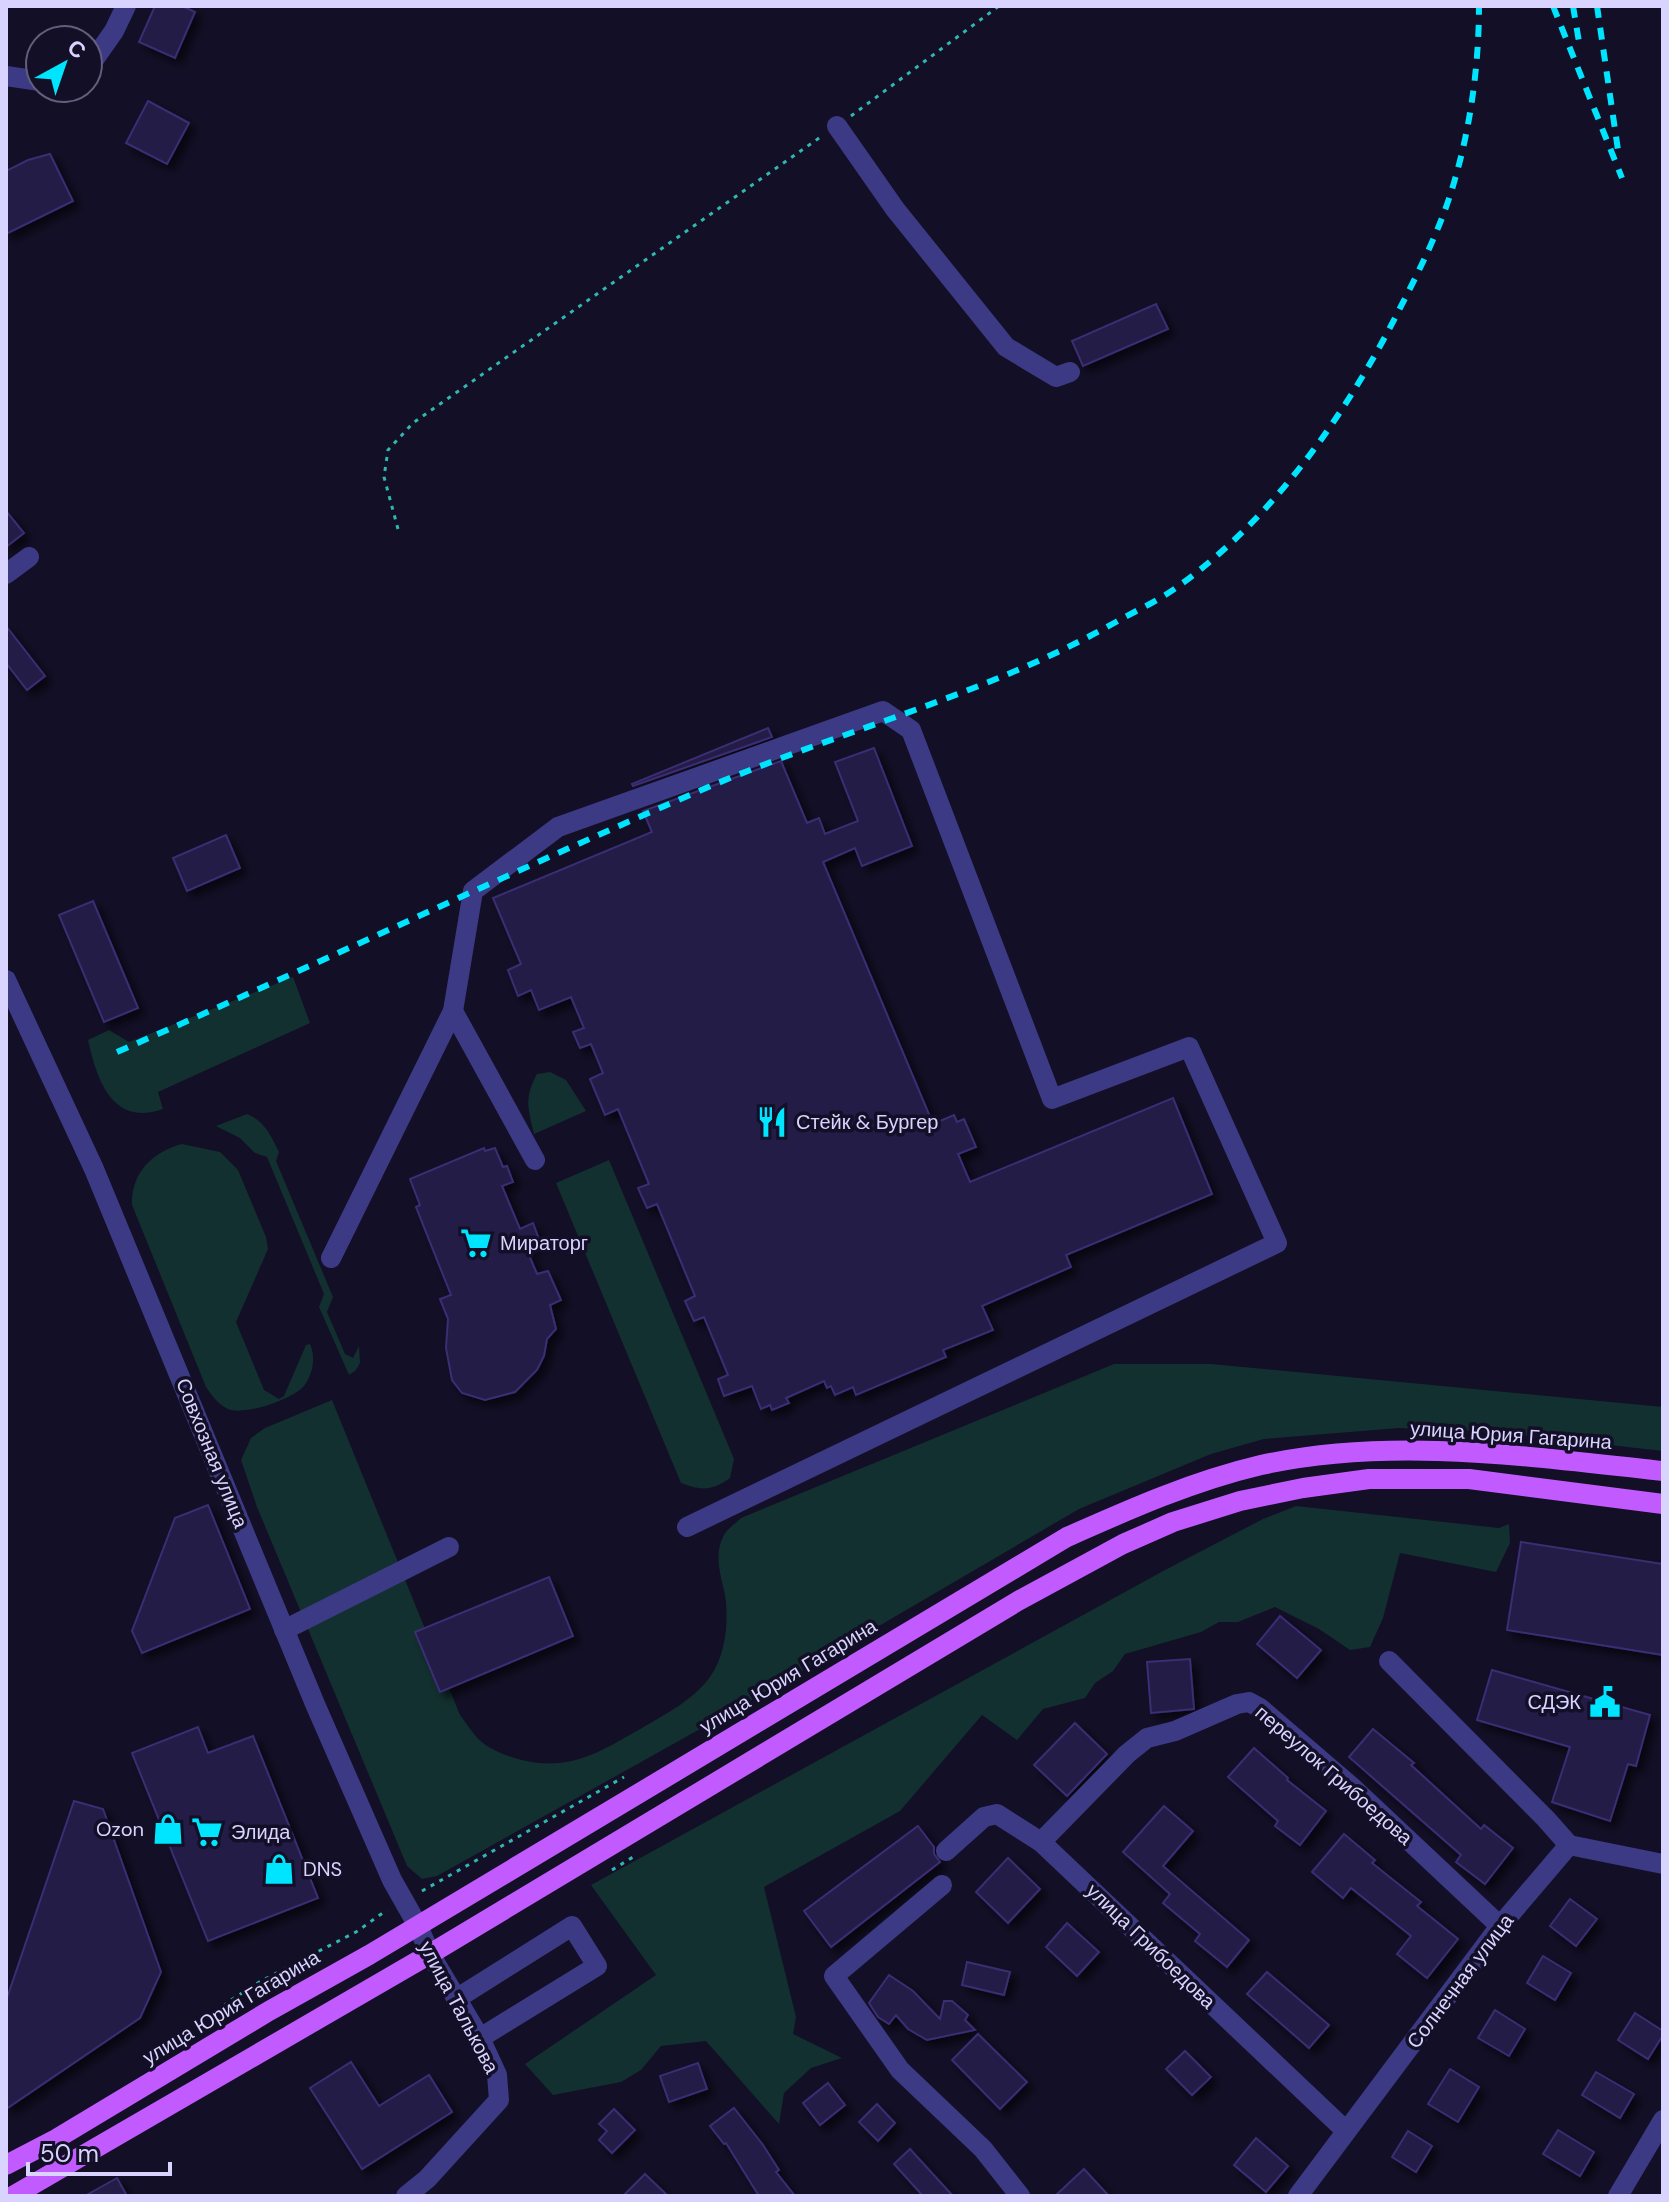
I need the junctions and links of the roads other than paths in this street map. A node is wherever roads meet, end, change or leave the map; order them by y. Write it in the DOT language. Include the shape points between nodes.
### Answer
graph roads {
  1 [pos="126,6"];
  2 [pos="104,45"];
  3 [pos="837,126"];
  4 [pos="1070,372"];
  5 [pos="29,557"];
  6 [pos="6,574"];
  7 [pos="6,980"];
  8 [pos="453,1011"];
  9 [pos="535,1160"];
  10 [pos="331,1258"];
  11 [pos="1663,1471"];
  12 [pos="1663,1504"];
  13 [pos="687,1527"];
  14 [pos="449,1547"];
  15 [pos="284,1630"];
  16 [pos="1389,1661"];
  17 [pos="1041,1842"];
  18 [pos="1569,1845"];
  19 [pos="946,1851"];
  20 [pos="1663,1864"];
  21 [pos="942,1885"];
  22 [pos="418,1926"];
  23 [pos="1500,1926"];
  24 [pos="430,1954"];
  25 [pos="456,1999"];
  26 [pos="480,2038"];
  27 [pos="1663,2120"];
  28 [pos="1346,2131"];
  29 [pos="6,2165"];
  30 [pos="13,2196"];
  31 [pos="406,2196"];
  32 [pos="1020,2196"];
  33 [pos="1298,2196"];
  34 [pos="1618,2196"];
  1 -- 2 [label="street"];
  3 -- 4 [label="street" via="895,209 1006,347 1056,377"];
  5 -- 6 [label="street"];
  7 -- 15 [label="street, Совхозная улица" via="94,1169"];
  8 -- 9 [label="street"];
  8 -- 10 [label="street"];
  8 -- 13 [label="street" via="473,891 558,827 883,711 911,730 1052,1099 1189,1047 1277,1243"];
  11 -- 22 [label="main road, улица Юрия Гагарина" via="1428,1449 1264,1465 1157,1497 1067,1537"];
  12 -- 24 [label="main road" via="1469,1479 1369,1479 1240,1501 1173,1522 1018,1601"];
  14 -- 15 [label="street"];
  15 -- 22 [label="street, Совхозная улица" via="392,1880"];
  16 -- 18 [label="street"];
  17 -- 19 [label="street, улица Грибоедова" via="997,1814 984,1817"];
  17 -- 23 [label="street, переулок Грибоедова" via="1147,1738 1249,1702 1352,1787"];
  17 -- 28 [label="street, улица Грибоедова"];
  18 -- 20 [label="street"];
  18 -- 23 [label="street, Солнечная улица"];
  21 -- 32 [label="street" via="834,1976 900,2070 983,2149"];
  22 -- 24 [label="street, улица Талькова"];
  22 -- 29 [label="main road, улица Юрия Гагарина"];
  23 -- 28 [label="street, Солнечная улица"];
  24 -- 25 [label="street, улица Талькова"];
  24 -- 30 [label="main road"];
  25 -- 26 [label="street, улица Талькова"];
  25 -- 26 [label="street" via="572,1926 597,1966"];
  26 -- 31 [label="street, улица Талькова" via="497,2075 499,2100"];
  27 -- 34 [label="street"];
  28 -- 33 [label="street, Солнечная улица"];
}
